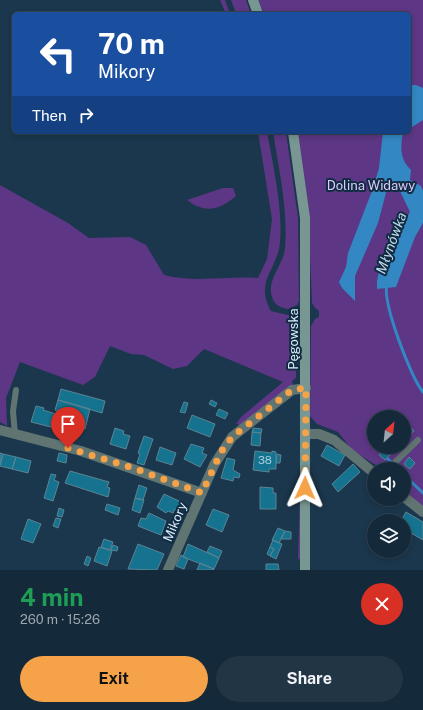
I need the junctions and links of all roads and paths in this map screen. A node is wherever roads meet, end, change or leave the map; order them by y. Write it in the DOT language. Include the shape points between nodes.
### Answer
graph roads {
  1 [pos="253,0"];
  2 [pos="257,12"];
  3 [pos="293,134"];
  4 [pos="306,388"];
  5 [pos="16,390"];
  6 [pos="0,430"];
  7 [pos="306,434"];
  8 [pos="15,435"];
  9 [pos="418,440"];
  10 [pos="394,462"];
  11 [pos="367,466"];
  12 [pos="202,493"];
  13 [pos="411,503"];
  14 [pos="423,512"];
  15 [pos="168,570"];
  16 [pos="305,570"];
  1 -- 2 [label="main road"];
  3 -- 4 [label="main road, Pęgowska" via="305,218"];
  4 -- 7 [label="main road, Pęgowska"];
  4 -- 12 [label="street, Mikory" via="292,390 232,437 221,452"];
  5 -- 8 [label="lane" via="13,411"];
  6 -- 8 [label="street"];
  7 -- 11 [label="street" via="319,434 334,440"];
  7 -- 16 [label="main road, Pęgowska"];
  8 -- 12 [label="street" via="81,451"];
  9 -- 10 [label="lane"];
  12 -- 15 [label="street, Mikory"];
  13 -- 14 [label="street"];
}
